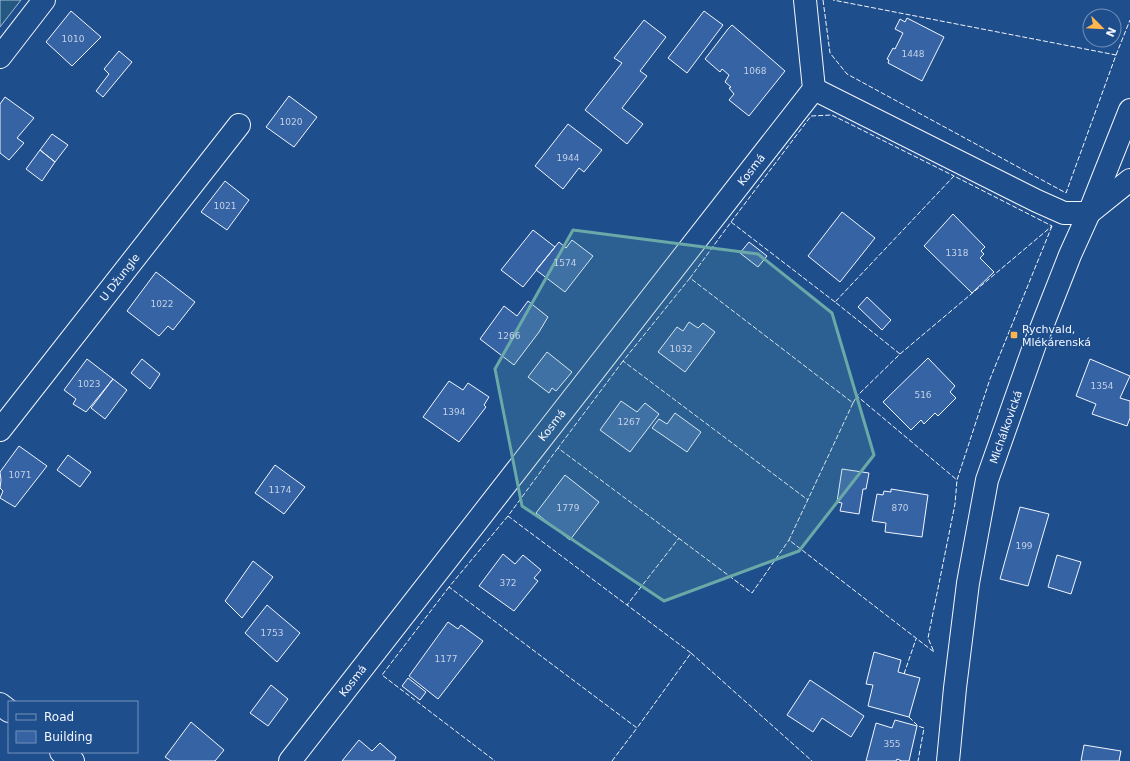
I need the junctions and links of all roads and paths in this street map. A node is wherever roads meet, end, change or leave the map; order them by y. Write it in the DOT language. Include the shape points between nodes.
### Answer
graph roads {
  1 [pos="44,0"];
  2 [pos="805,0"];
  3 [pos="0,57"];
  4 [pos="814,89"];
  5 [pos="1130,110"];
  6 [pos="239,125"];
  7 [pos="1130,180"];
  8 [pos="1089,213"];
  9 [pos="0,430"];
  10 [pos="0,704"];
  11 [pos="8,710"];
  12 [pos="62,753"];
  13 [pos="73,761"];
  14 [pos="290,761"];
  15 [pos="948,761"];
  1 -- 3 [label="street"];
  2 -- 4 [label="street"];
  4 -- 8 [label="street" via="1037,201 1064,213"];
  4 -- 14 [label="street, Kosmá"];
  5 -- 8 [label="street, Michálkovická"];
  6 -- 9 [label="street, U Džungle"];
  7 -- 8 [label="street"];
  8 -- 15 [label="street, Michálkovická" via="1038,336 987,480 968,583"];
  10 -- 11 [label="street"];
  12 -- 13 [label="street"];
}
